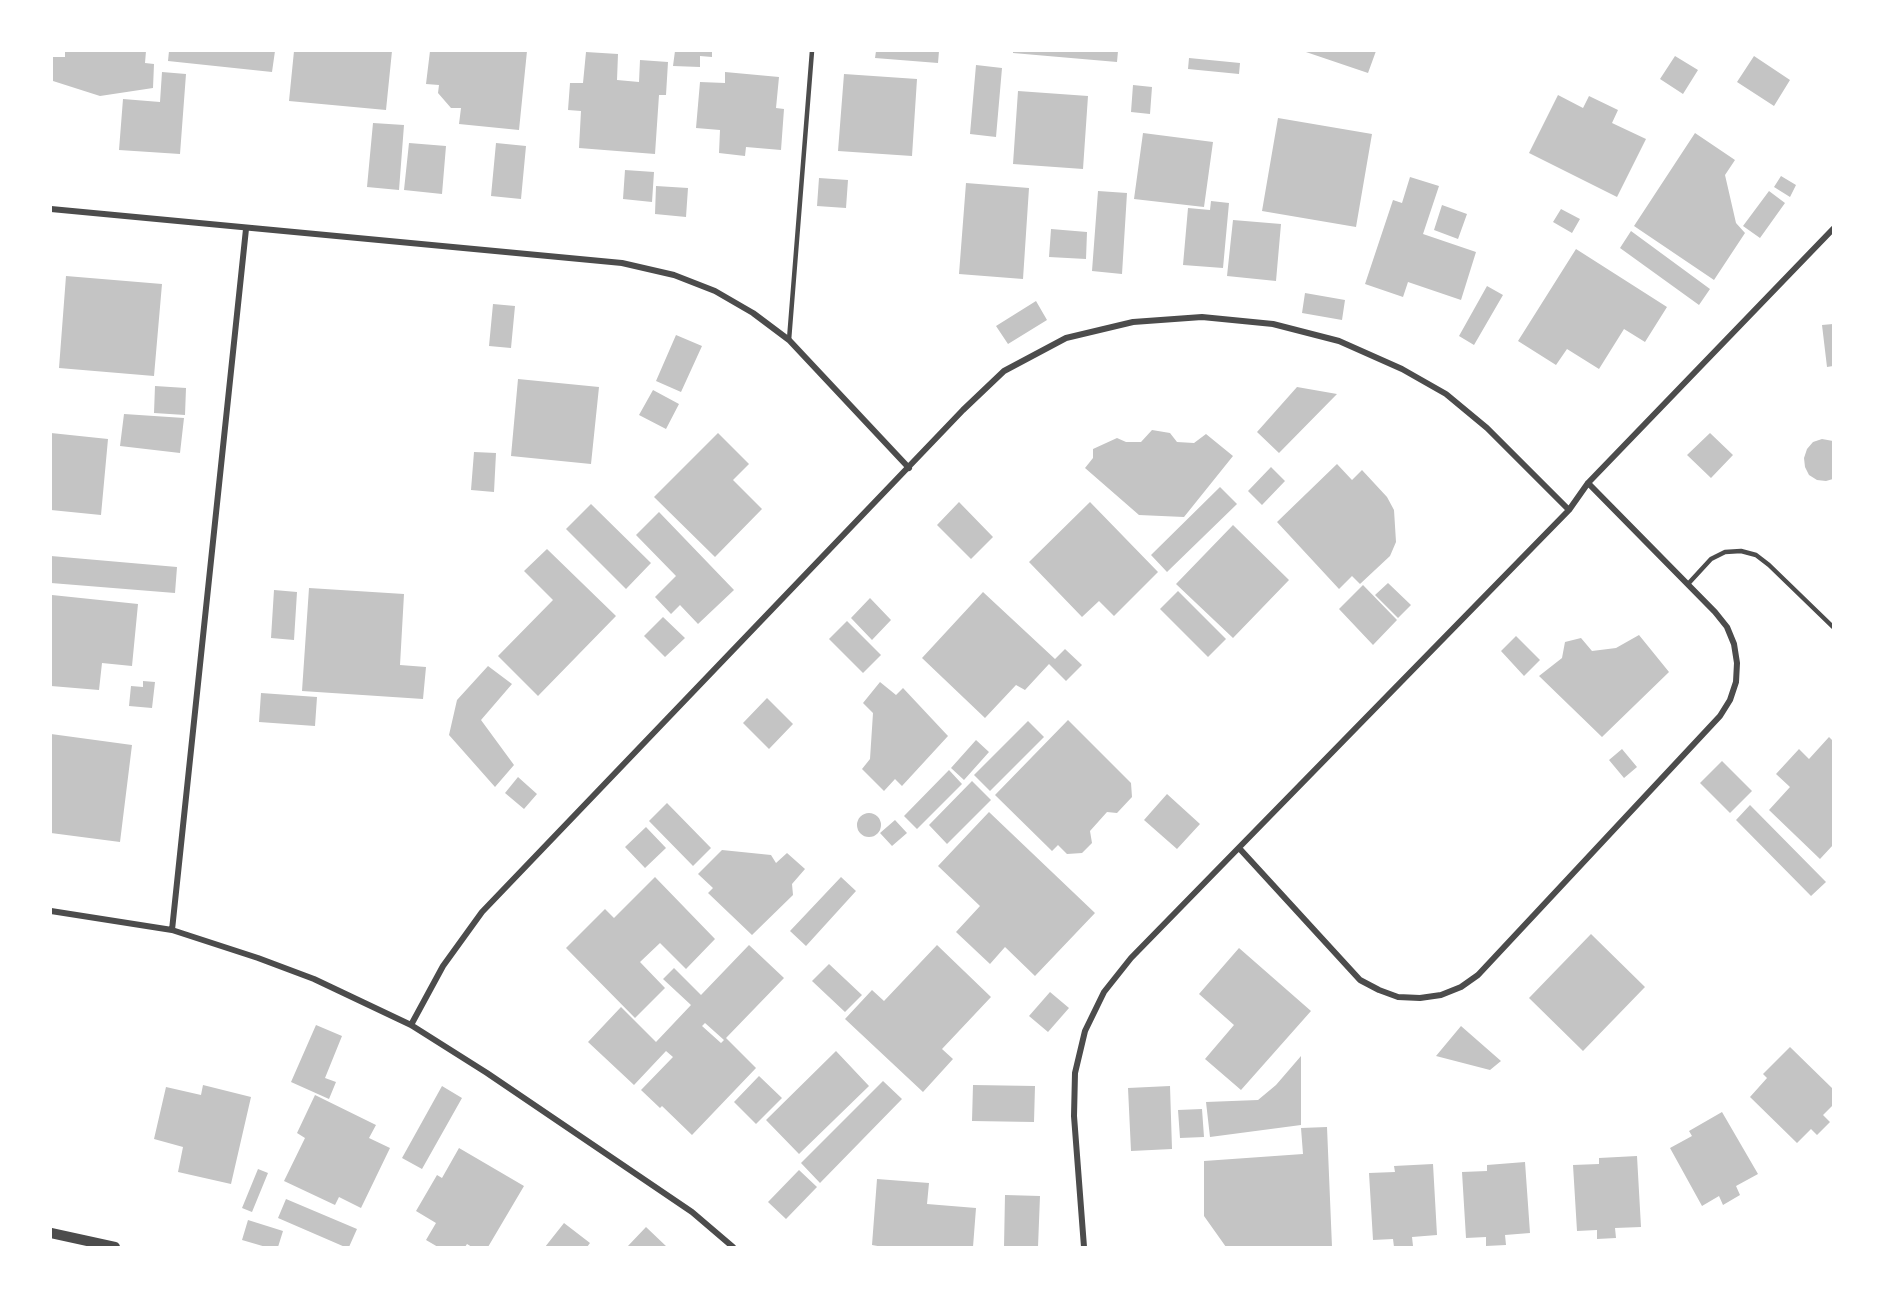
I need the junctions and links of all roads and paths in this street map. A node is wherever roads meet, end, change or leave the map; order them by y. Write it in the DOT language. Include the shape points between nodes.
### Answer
graph roads {
  1 [pos="812,51"];
  2 [pos="51,208"];
  3 [pos="246,229"];
  4 [pos="1833,229"];
  5 [pos="789,340"];
  6 [pos="909,468"];
  7 [pos="1588,483"];
  8 [pos="1569,510"];
  9 [pos="1688,584"];
  10 [pos="1833,627"];
  11 [pos="1239,848"];
  12 [pos="51,911"];
  13 [pos="172,930"];
  14 [pos="411,1025"];
  15 [pos="51,1233"];
  16 [pos="115,1247"];
  17 [pos="733,1247"];
  18 [pos="1084,1247"];
  1 -- 5 [label="lane"];
  2 -- 3 [label="street"];
  3 -- 5 [label="street" via="622,264 674,275 715,291"];
  3 -- 13 [label="street"];
  4 -- 7 [label="street"];
  5 -- 6 [label="street"];
  6 -- 8 [label="street" via="1004,371 1066,338 1133,322 1202,317 1273,324 1306,332 1339,341 1402,369 1446,394"];
  6 -- 14 [label="street" via="482,912 443,966"];
  7 -- 8 [label="street"];
  7 -- 9 [label="street"];
  8 -- 11 [label="street"];
  9 -- 10 [label="lane" via="1711,559 1725,552 1756,555"];
  9 -- 11 [label="street" via="1716,612 1734,644 1736,682 1730,700 1720,716 1485,968 1461,987 1441,995 1398,997 1360,980"];
  11 -- 18 [label="street" via="1131,958 1104,992 1085,1031 1075,1073 1074,1116"];
  12 -- 13 [label="street"];
  13 -- 14 [label="street" via="314,980"];
  14 -- 17 [label="street" via="692,1212"];
  15 -- 16 [label="street"];
}
